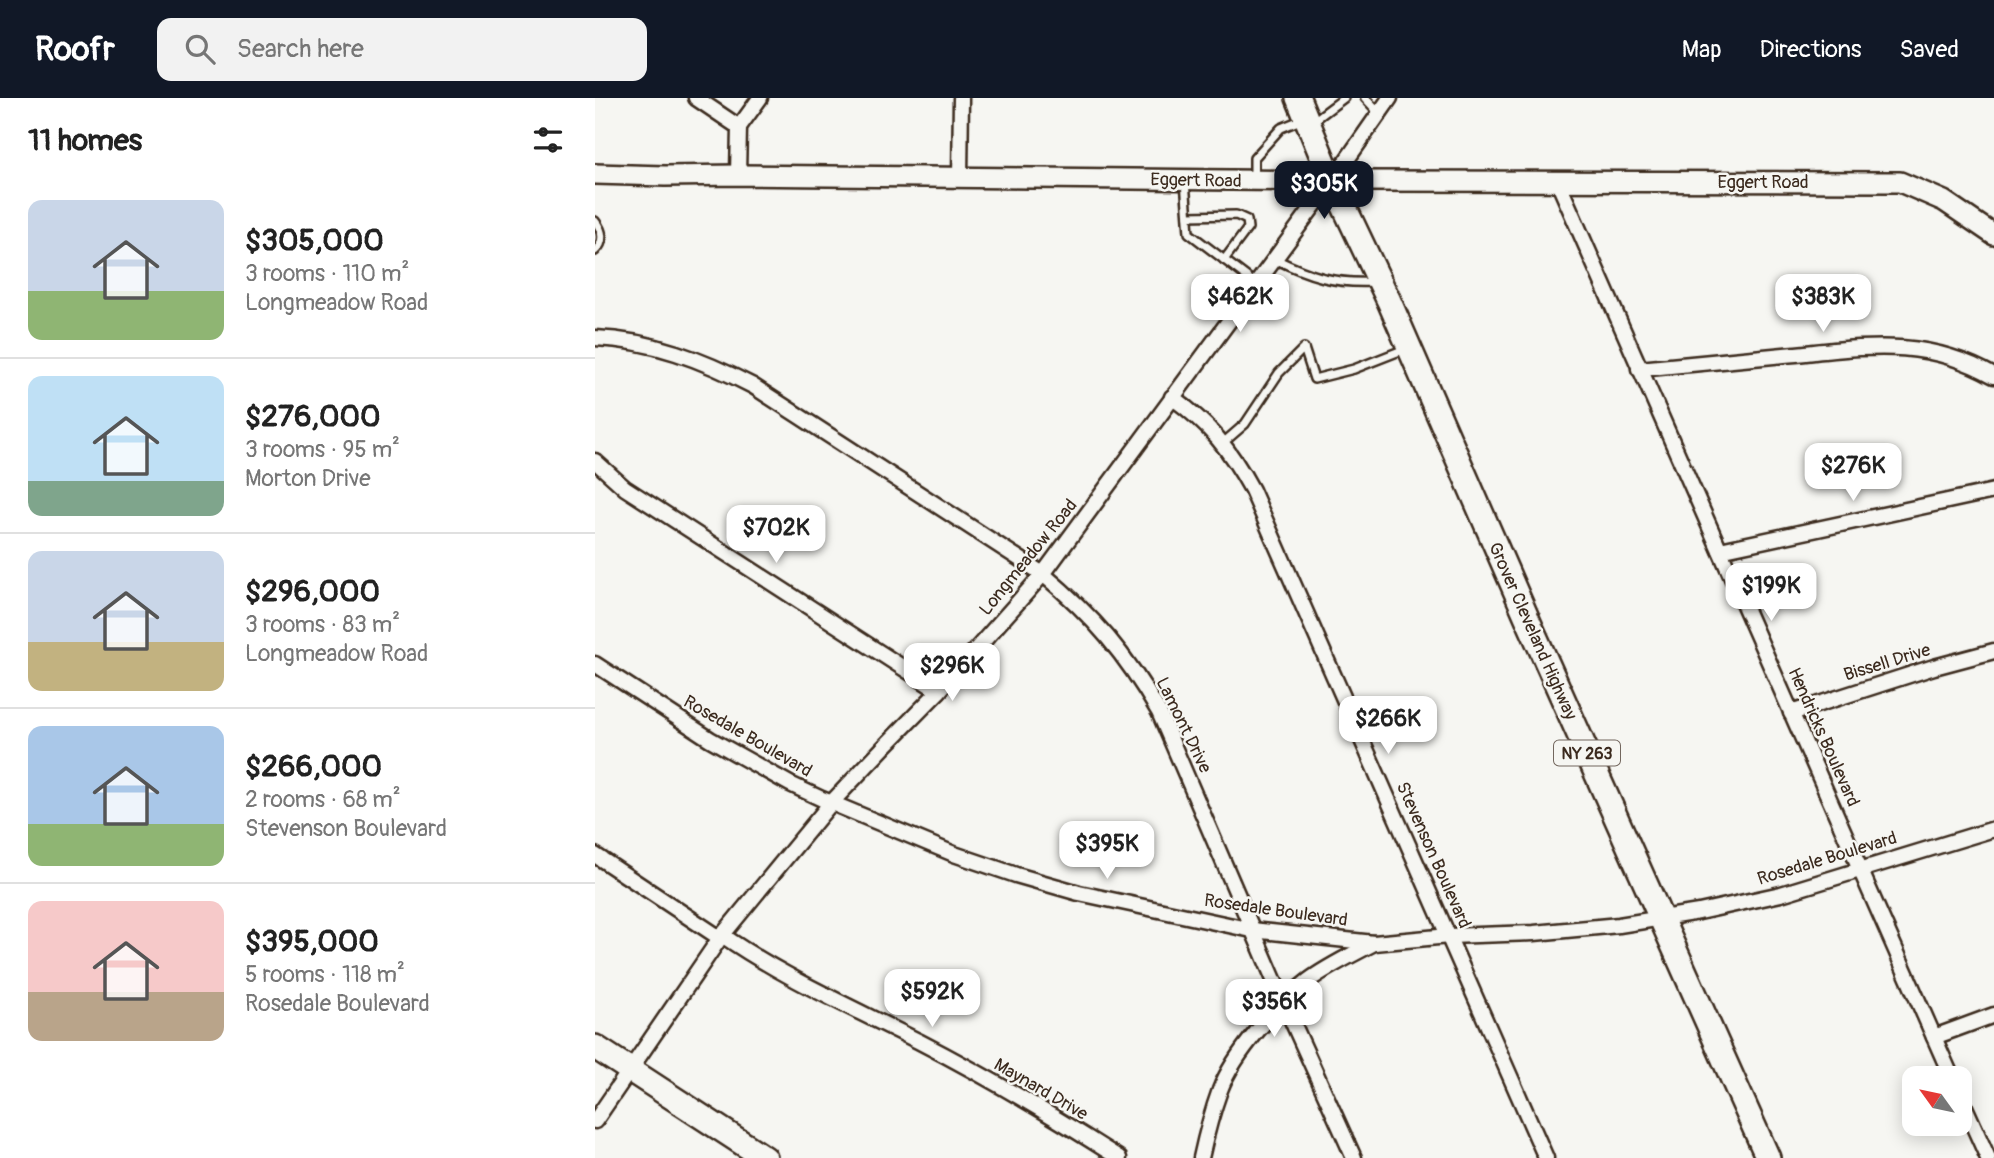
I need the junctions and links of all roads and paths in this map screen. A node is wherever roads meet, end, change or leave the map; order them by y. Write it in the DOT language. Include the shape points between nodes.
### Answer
graph roads {
  1 [pos="696,98"];
  2 [pos="760,98"];
  3 [pos="961,98"];
  4 [pos="1366,98"];
  5 [pos="1390,98"];
  6 [pos="1340,99"];
  7 [pos="1305,113"];
  8 [pos="1379,113"];
  9 [pos="739,127"];
  10 [pos="595,174"];
  11 [pos="738,175"];
  12 [pos="960,178"];
  13 [pos="1185,180"];
  14 [pos="1254,181"];
  15 [pos="1332,181"];
  16 [pos="1558,182"];
  17 [pos="1188,216"];
  18 [pos="595,221"];
  19 [pos="1994,235"];
  20 [pos="595,251"];
  21 [pos="1274,259"];
  22 [pos="1224,260"];
  23 [pos="1380,281"];
  24 [pos="1256,284"];
  25 [pos="595,338"];
  26 [pos="1409,347"];
  27 [pos="1639,369"];
  28 [pos="1994,376"];
  29 [pos="1172,397"];
  30 [pos="1223,443"];
  31 [pos="595,461"];
  32 [pos="1994,491"];
  33 [pos="1720,550"];
  34 [pos="1042,574"];
  35 [pos="1994,651"];
  36 [pos="595,664"];
  37 [pos="939,691"];
  38 [pos="1791,713"];
  39 [pos="831,803"];
  40 [pos="1994,829"];
  41 [pos="595,855"];
  42 [pos="1861,870"];
  43 [pos="1661,919"];
  44 [pos="1252,930"];
  45 [pos="721,936"];
  46 [pos="1449,936"];
  47 [pos="1374,943"];
  48 [pos="1283,1003"];
  49 [pos="1994,1015"];
  50 [pos="1934,1037"];
  51 [pos="595,1047"];
  52 [pos="1947,1066"];
  53 [pos="629,1070"];
  54 [pos="595,1121"];
  55 [pos="1972,1123"];
  56 [pos="765,1158"];
  57 [pos="1119,1158"];
  58 [pos="1201,1158"];
  59 [pos="1354,1158"];
  60 [pos="1546,1158"];
  61 [pos="1768,1158"];
  62 [pos="1988,1158"];
  1 -- 9 [label="street"];
  2 -- 9 [label="street"];
  3 -- 12 [label="street"];
  4 -- 8 [label="lane"];
  5 -- 8 [label="street, Longmeadow Road"];
  6 -- 7 [label="lane"];
  7 -- 14 [label="lane" via="1281,128 1254,158"];
  7 -- 15 [label="main road, NY 263"];
  8 -- 15 [label="street, Longmeadow Road"];
  9 -- 11 [label="street"];
  10 -- 11 [label="street, Eggert Road"];
  11 -- 12 [label="street, Eggert Road"];
  12 -- 13 [label="street, Eggert Road"];
  13 -- 14 [label="street, Eggert Road"];
  13 -- 17 [label="lane"];
  14 -- 15 [label="street, Eggert Road"];
  15 -- 16 [label="street, Eggert Road"];
  15 -- 21 [label="street, Longmeadow Road"];
  15 -- 23 [label="main road, Grover Cleveland Highway / NY 263"];
  16 -- 19 [label="street, Eggert Road" via="1900,182 1944,201"];
  16 -- 27 [label="street, Hendricks Boulevard"];
  17 -- 22 [label="lane" via="1189,233"];
  17 -- 22 [label="lane" via="1236,215 1247,220 1248,228"];
  18 -- 20 [label="lane" via="603,236"];
  21 -- 23 [label="lane" via="1309,275 1350,284"];
  21 -- 24 [label="street, Longmeadow Road"];
  22 -- 24 [label="lane"];
  23 -- 26 [label="main road, Grover Cleveland Highway / NY 263"];
  24 -- 29 [label="street, Longmeadow Road"];
  25 -- 34 [label="street, Lamont Drive" via="670,351 743,381"];
  26 -- 30 [label="lane" via="1314,379 1304,348 1279,373 1245,424"];
  26 -- 43 [label="main road, Grover Cleveland Highway / NY 263"];
  27 -- 28 [label="street" via="1872,346 1943,354"];
  27 -- 33 [label="street, Hendricks Boulevard"];
  29 -- 30 [label="street, Stevenson Boulevard"];
  29 -- 34 [label="street, Longmeadow Road"];
  30 -- 46 [label="street, Stevenson Boulevard" via="1252,489"];
  31 -- 37 [label="street" via="625,488"];
  32 -- 33 [label="street"];
  33 -- 38 [label="street, Hendricks Boulevard"];
  34 -- 37 [label="street, Longmeadow Road"];
  34 -- 44 [label="street, Lamont Drive" via="1113,642 1145,688"];
  35 -- 38 [label="street, Bissell Drive"];
  36 -- 39 [label="street, Rosedale Boulevard" via="720,745"];
  37 -- 39 [label="street, Longmeadow Road"];
  38 -- 42 [label="street, Hendricks Boulevard"];
  39 -- 44 [label="street, Rosedale Boulevard" via="1026,878"];
  39 -- 45 [label="street, Longmeadow Road"];
  40 -- 42 [label="street, Rosedale Boulevard"];
  41 -- 45 [label="street, Maynard Drive"];
  42 -- 43 [label="street, Rosedale Boulevard" via="1781,894"];
  42 -- 50 [label="street, Hendricks Boulevard"];
  43 -- 46 [label="street, Rosedale Boulevard" via="1566,931"];
  43 -- 61 [label="main road, Grover Cleveland Highway / NY 263"];
  44 -- 47 [label="street, Rosedale Boulevard"];
  44 -- 48 [label="street, Lamont Drive"];
  45 -- 53 [label="street, Longmeadow Road"];
  45 -- 57 [label="street, Maynard Drive" via="924,1044"];
  46 -- 47 [label="street, Rosedale Boulevard"];
  46 -- 60 [label="street, Stevenson Boulevard"];
  47 -- 48 [label="street" via="1335,963"];
  48 -- 58 [label="street" via="1251,1039 1221,1088"];
  48 -- 59 [label="street, Lamont Drive"];
  49 -- 50 [label="street"];
  50 -- 52 [label="street, Hendricks Boulevard"];
  51 -- 53 [label="main road"];
  53 -- 54 [label="street, Longmeadow Road"];
  53 -- 56 [label="main road"];
  55 -- 62 [label="street"];
}
